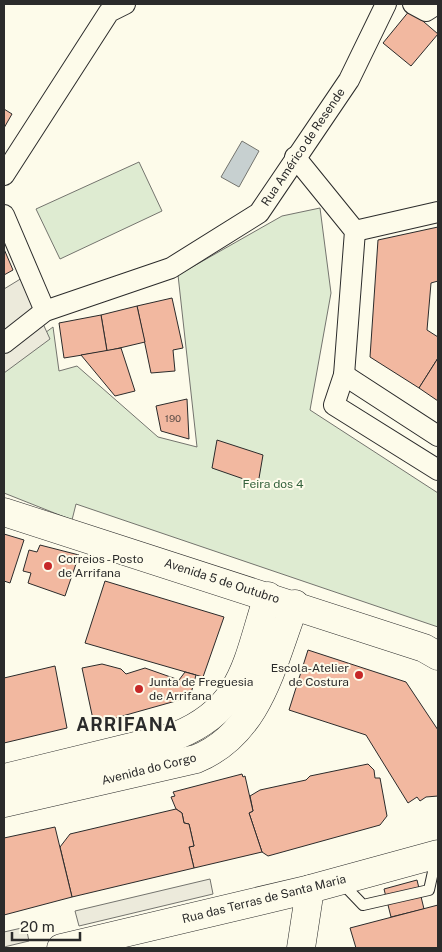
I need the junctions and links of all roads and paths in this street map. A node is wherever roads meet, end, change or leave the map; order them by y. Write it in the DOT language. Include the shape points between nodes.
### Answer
graph roads {
  1 [pos="125,4"];
  2 [pos="386,4"];
  3 [pos="413,4"];
  4 [pos="438,4"];
  5 [pos="295,158"];
  6 [pos="4,175"];
  7 [pos="438,212"];
  8 [pos="4,215"];
  9 [pos="355,231"];
  10 [pos="45,311"];
  11 [pos="4,343"];
  12 [pos="344,375"];
  13 [pos="435,434"];
  14 [pos="418,457"];
  15 [pos="438,470"];
  16 [pos="4,512"];
  17 [pos="268,596"];
  18 [pos="295,604"];
  19 [pos="438,656"];
  20 [pos="4,778"];
  21 [pos="4,804"];
  22 [pos="437,854"];
  23 [pos="310,888"];
  24 [pos="61,948"];
  25 [pos="301,948"];
  1 -- 6 [label="street" via="109,12"];
  2 -- 5 [label="street, Rua Américo de Resende" via="350,80"];
  3 -- 4 [label="street" via="426,11"];
  5 -- 9 [label="street"];
  5 -- 10 [label="street, Rua Américo de Resende" via="259,213 171,268"];
  7 -- 9 [label="street"];
  8 -- 10 [label="street"];
  9 -- 12 [label="street"];
  10 -- 11 [label="street, Rua Américo de Resende"];
  12 -- 13 [label="street"];
  12 -- 14 [label="street" via="334,405"];
  13 -- 14 [label="street"];
  14 -- 15 [label="street"];
  16 -- 17 [label="main road, Avenida 5 de Outubro"];
  17 -- 18 [label="main road, Avenida 5 de Outubro"];
  17 -- 20 [label="main road" via="238,685 225,705 212,717 176,736"];
  18 -- 19 [label="main road, Avenida 5 de Outubro" via="424,648"];
  18 -- 21 [label="main road, Avenida do Corgo" via="256,706 245,723 213,752 196,759"];
  22 -- 23 [label="main road, Rua das Terras de Santa Maria"];
  23 -- 24 [label="main road, Rua das Terras de Santa Maria"];
  23 -- 25 [label="main road"];
}
